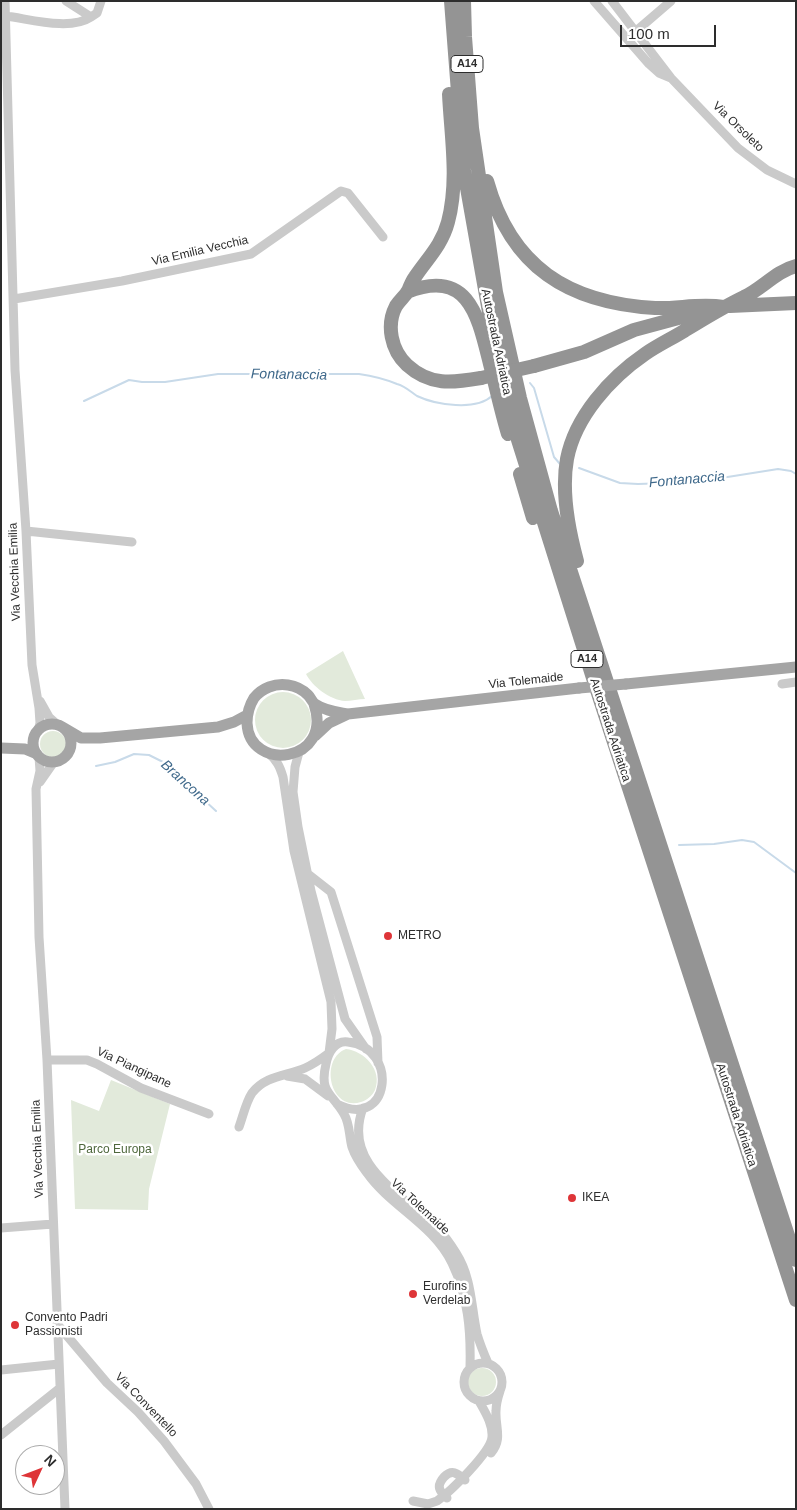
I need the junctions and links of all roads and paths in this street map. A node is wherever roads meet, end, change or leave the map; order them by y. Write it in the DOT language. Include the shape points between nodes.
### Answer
graph roads {
  1 [pos="5,1"];
  2 [pos="66,1"];
  3 [pos="101,1"];
  4 [pos="443,1"];
  5 [pos="451,1"];
  6 [pos="464,1"];
  7 [pos="594,1"];
  8 [pos="612,1"];
  9 [pos="671,1"];
  10 [pos="6,16"];
  11 [pos="91,17"];
  12 [pos="635,32"];
  13 [pos="671,78"];
  14 [pos="472,128"];
  15 [pos="796,184"];
  16 [pos="383,237"];
  17 [pos="796,266"];
  18 [pos="407,292"];
  19 [pos="14,299"];
  20 [pos="796,303"];
  21 [pos="723,307"];
  22 [pos="26,532"];
  23 [pos="132,542"];
  24 [pos="796,667"];
  25 [pos="592,675"];
  26 [pos="796,682"];
  27 [pos="782,684"];
  28 [pos="36,692"];
  29 [pos="314,704"];
  30 [pos="348,714"];
  31 [pos="247,715"];
  32 [pos="61,726"];
  33 [pos="218,727"];
  34 [pos="36,735"];
  35 [pos="315,736"];
  36 [pos="100,738"];
  37 [pos="252,739"];
  38 [pos="299,752"];
  39 [pos="268,753"];
  40 [pos="38,755"];
  41 [pos="67,755"];
  42 [pos="54,762"];
  43 [pos="634,763"];
  44 [pos="36,789"];
  45 [pos="308,873"];
  46 [pos="366,1049"];
  47 [pos="329,1053"];
  48 [pos="47,1060"];
  49 [pos="378,1063"];
  50 [pos="279,1076"];
  51 [pos="333,1101"];
  52 [pos="363,1108"];
  53 [pos="209,1114"];
  54 [pos="239,1127"];
  55 [pos="53,1224"];
  56 [pos="1,1228"];
  57 [pos="796,1260"];
  58 [pos="796,1300"];
  59 [pos="57,1324"];
  60 [pos="488,1363"];
  61 [pos="58,1364"];
  62 [pos="470,1367"];
  63 [pos="1,1370"];
  64 [pos="60,1388"];
  65 [pos="500,1391"];
  66 [pos="479,1401"];
  67 [pos="2,1434"];
  68 [pos="464,1478"];
  69 [pos="446,1497"];
  70 [pos="413,1501"];
  71 [pos="65,1509"];
  72 [pos="209,1509"];
  73 [pos="431,1509"];
  1 -- 10 [label="street, Via Vecchia Emilia"];
  2 -- 11 [label="street"];
  3 -- 11 [label="street" via="97,13"];
  4 -- 18 [label="highway" via="452,201 441,240"];
  5 -- 25 [label="highway, Autostrada Adriatica / A14" via="464,171 489,312 518,440"];
  6 -- 14 [label="highway, Autostrada Adriatica / A14"];
  7 -- 13 [label="street, Via Orsoleto" via="649,64"];
  8 -- 12 [label="street, Via Orsoleto"];
  9 -- 12 [label="street"];
  10 -- 11 [label="street" via="60,24 74,24"];
  10 -- 19 [label="street, Via Vecchia Emilia"];
  12 -- 13 [label="street, Via Orsoleto"];
  13 -- 15 [label="street, Via Orsoleto" via="745,153 767,170"];
  14 -- 21 [label="highway" via="492,198 503,223 525,255 545,273 587,296 618,304 656,308"];
  14 -- 43 [label="highway, Autostrada Adriatica / A14" via="496,292 520,398 551,511"];
  16 -- 19 [label="street, Via Emilia Vecchia" via="348,193 341,191 251,254"];
  17 -- 21 [label="highway"];
  18 -- 21 [label="highway, bridge" via="398,303 391,321 392,338 401,359 430,380 452,383 584,352 647,326"];
  18 -- 25 [label="highway" via="427,285 447,286 461,294 474,312 484,338 526,496 555,583"];
  19 -- 22 [label="street, Via Vecchia Emilia" via="15,370"];
  20 -- 21 [label="highway"];
  21 -- 43 [label="highway" via="643,356 613,381 577,430 567,459 566,498 570,535 629,733"];
  22 -- 23 [label="street"];
  22 -- 28 [label="street, Via Vecchia Emilia"];
  24 -- 30 [label="main road, Via Tolemaide, bridge"];
  25 -- 58 [label="highway, Autostrada Adriatica / A14"];
  26 -- 27 [label="street"];
  28 -- 32 [label="street" via="50,717"];
  28 -- 34 [label="street, Via Vecchia Emilia" via="40,723"];
  29 -- 30 [label="main road, Via Tolemaide"];
  29 -- 31 [label="main road, Via Tolemaide" via="300,688 279,684 258,693 250,703"];
  29 -- 35 [label="main road" via="318,714"];
  30 -- 35 [label="main road, Via Tolemaide" via="329,723"];
  31 -- 33 [label="main road, Via Tolemaide"];
  31 -- 37 [label="main road" via="247,728"];
  32 -- 34 [label="main road" via="49,724"];
  32 -- 36 [label="main road, Via Tolemaide" via="81,738"];
  32 -- 41 [label="main road" via="71,739"];
  33 -- 36 [label="main road, Via Tolemaide"];
  33 -- 37 [label="main road, Via Tolemaide" via="236,729"];
  34 -- 40 [label="main road" via="34,749"];
  34 -- 40 [label="main road" via="30,742 1,748 25,749"];
  35 -- 38 [label="main road, Via Tolemaide"];
  36 -- 41 [label="main road, Via Tolemaide"];
  37 -- 39 [label="main road, Via Tolemaide"];
  38 -- 39 [label="main road" via="284,756"];
  38 -- 45 [label="street" via="293,792"];
  39 -- 47 [label="street, Via Tolemaide" via="275,758 283,777 296,860 331,1002"];
  40 -- 42 [label="main road"];
  40 -- 44 [label="street, Via Vecchia Emilia" via="40,771"];
  41 -- 42 [label="main road, Via Tolemaide"];
  42 -- 44 [label="street"];
  43 -- 57 [label="highway, Autostrada Adriatica / A14"];
  44 -- 48 [label="street, Via Vecchia Emilia" via="39,937"];
  45 -- 46 [label="street" via="345,1019"];
  45 -- 49 [label="street" via="331,892 377,1038"];
  46 -- 47 [label="street" via="343,1042"];
  46 -- 49 [label="street"];
  47 -- 50 [label="street" via="304,1069"];
  47 -- 51 [label="street, Via Tolemaide" via="324,1071 326,1089"];
  48 -- 53 [label="street, Via Piangipane" via="87,1060 141,1088"];
  48 -- 55 [label="street, Via Vecchia Emilia"];
  49 -- 52 [label="street" via="384,1080 382,1089 372,1104"];
  50 -- 51 [label="street, Via Tolemaide" via="305,1079"];
  50 -- 54 [label="street" via="268,1080 252,1094"];
  51 -- 52 [label="street, Via Tolemaide" via="345,1108"];
  51 -- 62 [label="street, Via Tolemaide" via="344,1114 352,1146 366,1173 432,1234 452,1262 464,1294 471,1334"];
  52 -- 60 [label="street, Via Tolemaide" via="359,1134 363,1153 372,1169 439,1229 466,1273 478,1336"];
  55 -- 56 [label="street"];
  55 -- 59 [label="street, Via Vecchia Emilia"];
  59 -- 61 [label="street, Via Vecchia Emilia"];
  59 -- 72 [label="street, Via Conventello" via="107,1383 164,1441 196,1484"];
  60 -- 62 [label="street"];
  60 -- 65 [label="street, Via Tolemaide" via="500,1374"];
  61 -- 63 [label="street"];
  61 -- 64 [label="street, Via Vecchia Emilia"];
  62 -- 66 [label="street, Via Tolemaide" via="464,1377 464,1390"];
  64 -- 67 [label="street"];
  64 -- 71 [label="street, Via Vecchia Emilia"];
  65 -- 66 [label="street" via="491,1400"];
  65 -- 68 [label="street, Via Tolemaide" via="496,1411 498,1442"];
  66 -- 68 [label="street" via="491,1425 492,1437 484,1455"];
  68 -- 69 [label="street"];
  68 -- 69 [label="street" via="452,1472 439,1482 438,1486"];
  69 -- 70 [label="street" via="428,1504"];
  69 -- 73 [label="street"];
}
